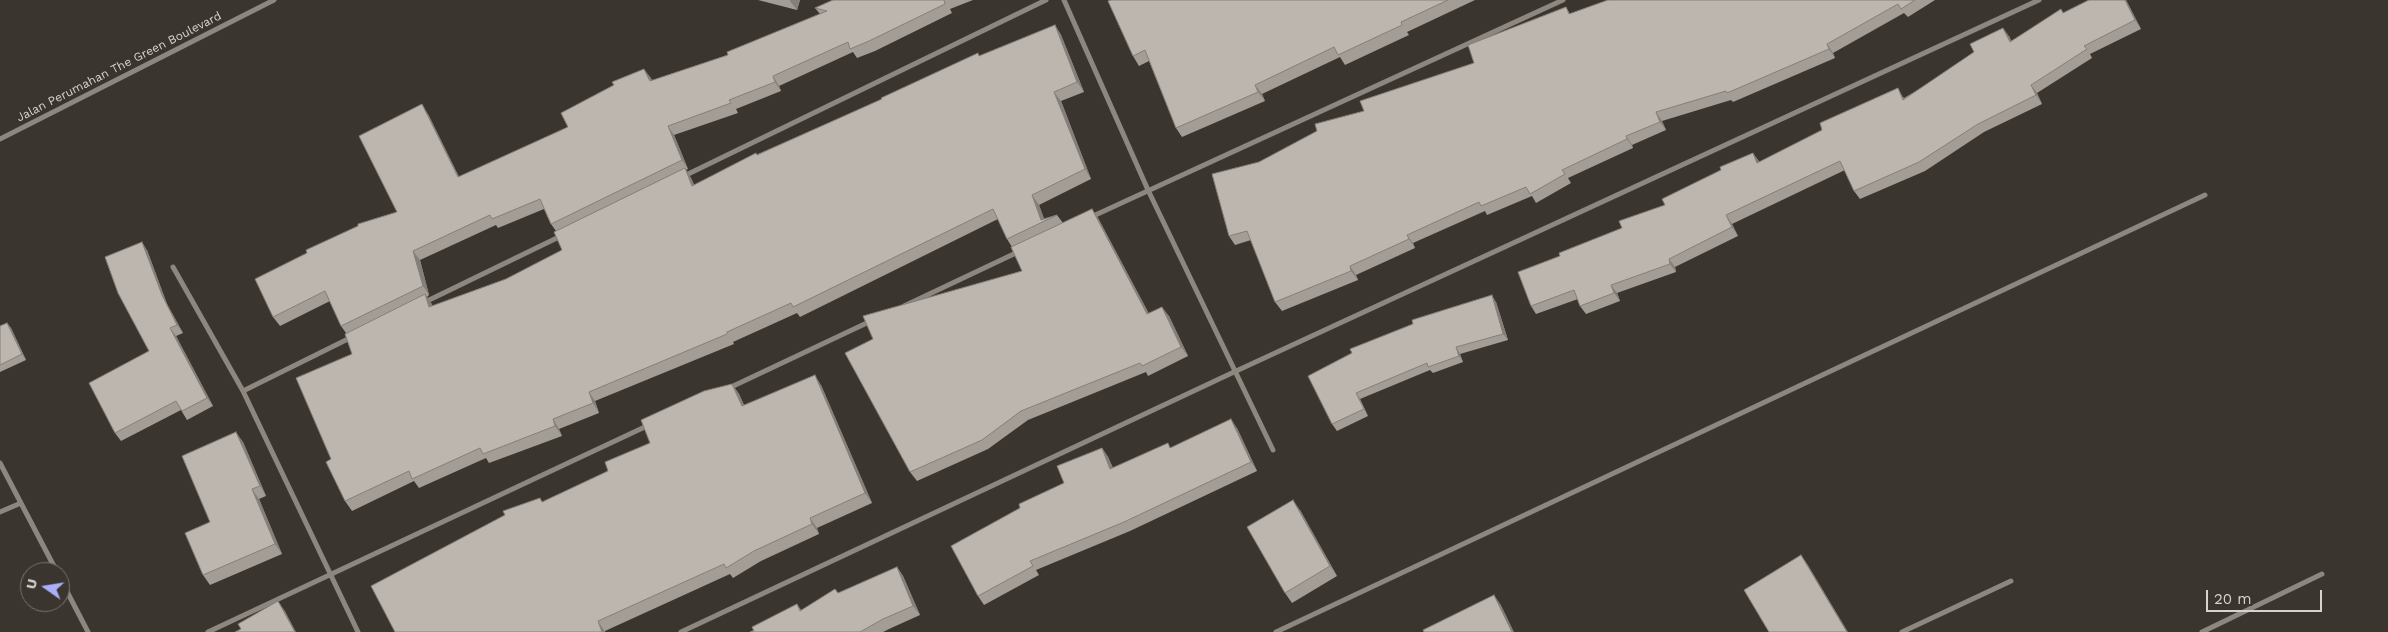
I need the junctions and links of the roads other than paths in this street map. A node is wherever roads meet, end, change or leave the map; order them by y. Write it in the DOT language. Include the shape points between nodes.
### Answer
graph roads {
  1 [pos="274,0"];
  2 [pos="1046,0"];
  3 [pos="1064,0"];
  4 [pos="1563,0"];
  5 [pos="2040,0"];
  6 [pos="0,139"];
  7 [pos="680,178"];
  8 [pos="1148,190"];
  9 [pos="2205,195"];
  10 [pos="1085,220"];
  11 [pos="564,234"];
  12 [pos="1022,250"];
  13 [pos="173,268"];
  14 [pos="421,304"];
  15 [pos="896,309"];
  16 [pos="878,318"];
  17 [pos="358,334"];
  18 [pos="1234,372"];
  19 [pos="726,390"];
  20 [pos="242,391"];
  21 [pos="654,423"];
  22 [pos="1273,450"];
  23 [pos="0,463"];
  24 [pos="21,503"];
  25 [pos="0,512"];
  26 [pos="52,562"];
  27 [pos="2322,574"];
  28 [pos="331,576"];
  29 [pos="2011,581"];
  30 [pos="70,597"];
  31 [pos="88,632"];
  32 [pos="208,632"];
  33 [pos="358,632"];
  34 [pos="681,632"];
  35 [pos="1276,632"];
  36 [pos="1902,632"];
  37 [pos="2202,632"];
  1 -- 6 [label="street, Jalan Perumahan The Green Boulevard"];
  2 -- 7 [label="street"];
  3 -- 8 [label="street"];
  4 -- 8 [label="street"];
  5 -- 18 [label="street"];
  8 -- 10 [label="street"];
  8 -- 18 [label="street"];
  9 -- 35 [label="street"];
  11 -- 14 [label="street"];
  12 -- 15 [label="street"];
  13 -- 20 [label="street"];
  16 -- 19 [label="street"];
  17 -- 20 [label="street"];
  18 -- 22 [label="street"];
  18 -- 34 [label="street"];
  20 -- 28 [label="street"];
  21 -- 28 [label="street"];
  23 -- 24 [label="street"];
  24 -- 25 [label="street"];
  24 -- 26 [label="street"];
  27 -- 37 [label="street"];
  28 -- 32 [label="street"];
  28 -- 33 [label="street"];
  29 -- 36 [label="street"];
  30 -- 31 [label="street"];
}
